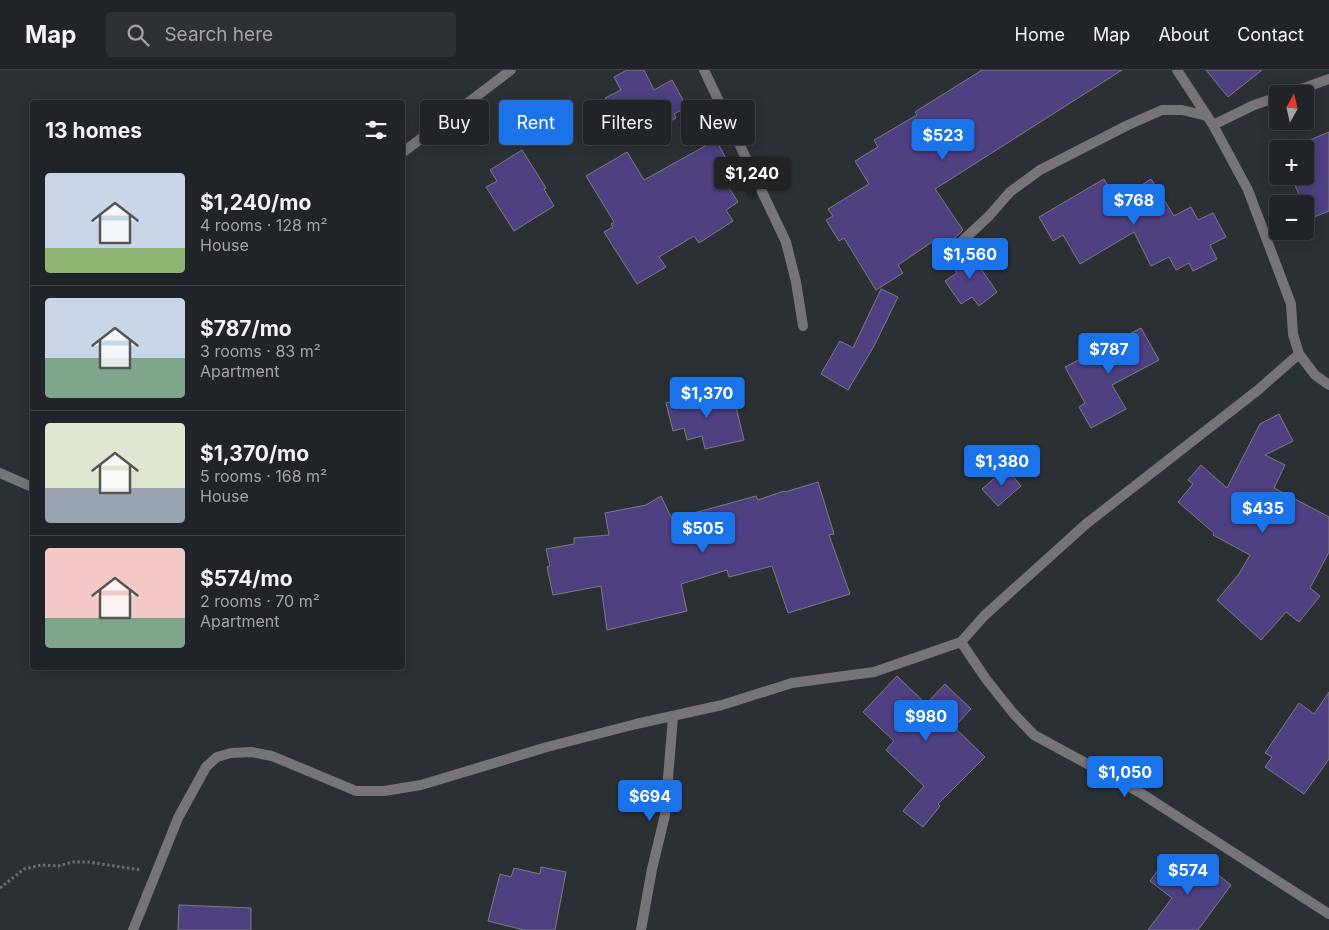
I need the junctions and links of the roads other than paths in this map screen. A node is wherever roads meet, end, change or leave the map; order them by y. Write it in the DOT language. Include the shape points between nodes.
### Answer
graph roads {
  1 [pos="511,70"];
  2 [pos="704,70"];
  3 [pos="1177,70"];
  4 [pos="1329,79"];
  5 [pos="1312,85"];
  6 [pos="1269,100"];
  7 [pos="1207,116"];
  8 [pos="1214,125"];
  9 [pos="405,151"];
  10 [pos="942,260"];
  11 [pos="803,326"];
  12 [pos="1299,354"];
  13 [pos="1329,385"];
  14 [pos="0,473"];
  15 [pos="30,486"];
  16 [pos="961,642"];
  17 [pos="673,717"];
  18 [pos="1329,914"];
  19 [pos="133,930"];
  20 [pos="641,930"];
  1 -- 9 [label="street"];
  2 -- 11 [label="street" via="786,242"];
  3 -- 7 [label="street"];
  4 -- 5 [label="street"];
  6 -- 8 [label="street"];
  7 -- 8 [label="street"];
  7 -- 10 [label="street" via="1182,110 1162,110 1040,170 1010,192"];
  8 -- 12 [label="street" via="1248,190 1270,246 1291,304 1293,334"];
  12 -- 13 [label="street" via="1315,376"];
  12 -- 16 [label="street" via="1258,390 1086,524 984,616"];
  14 -- 15 [label="street"];
  16 -- 17 [label="street" via="874,672 792,683"];
  16 -- 18 [label="street" via="1002,700 1034,735 1139,792"];
  17 -- 19 [label="street" via="547,747 421,785 384,791 356,791 272,756 252,752 217,757 206,767 178,818"];
  17 -- 20 [label="street" via="665,815"];
}
